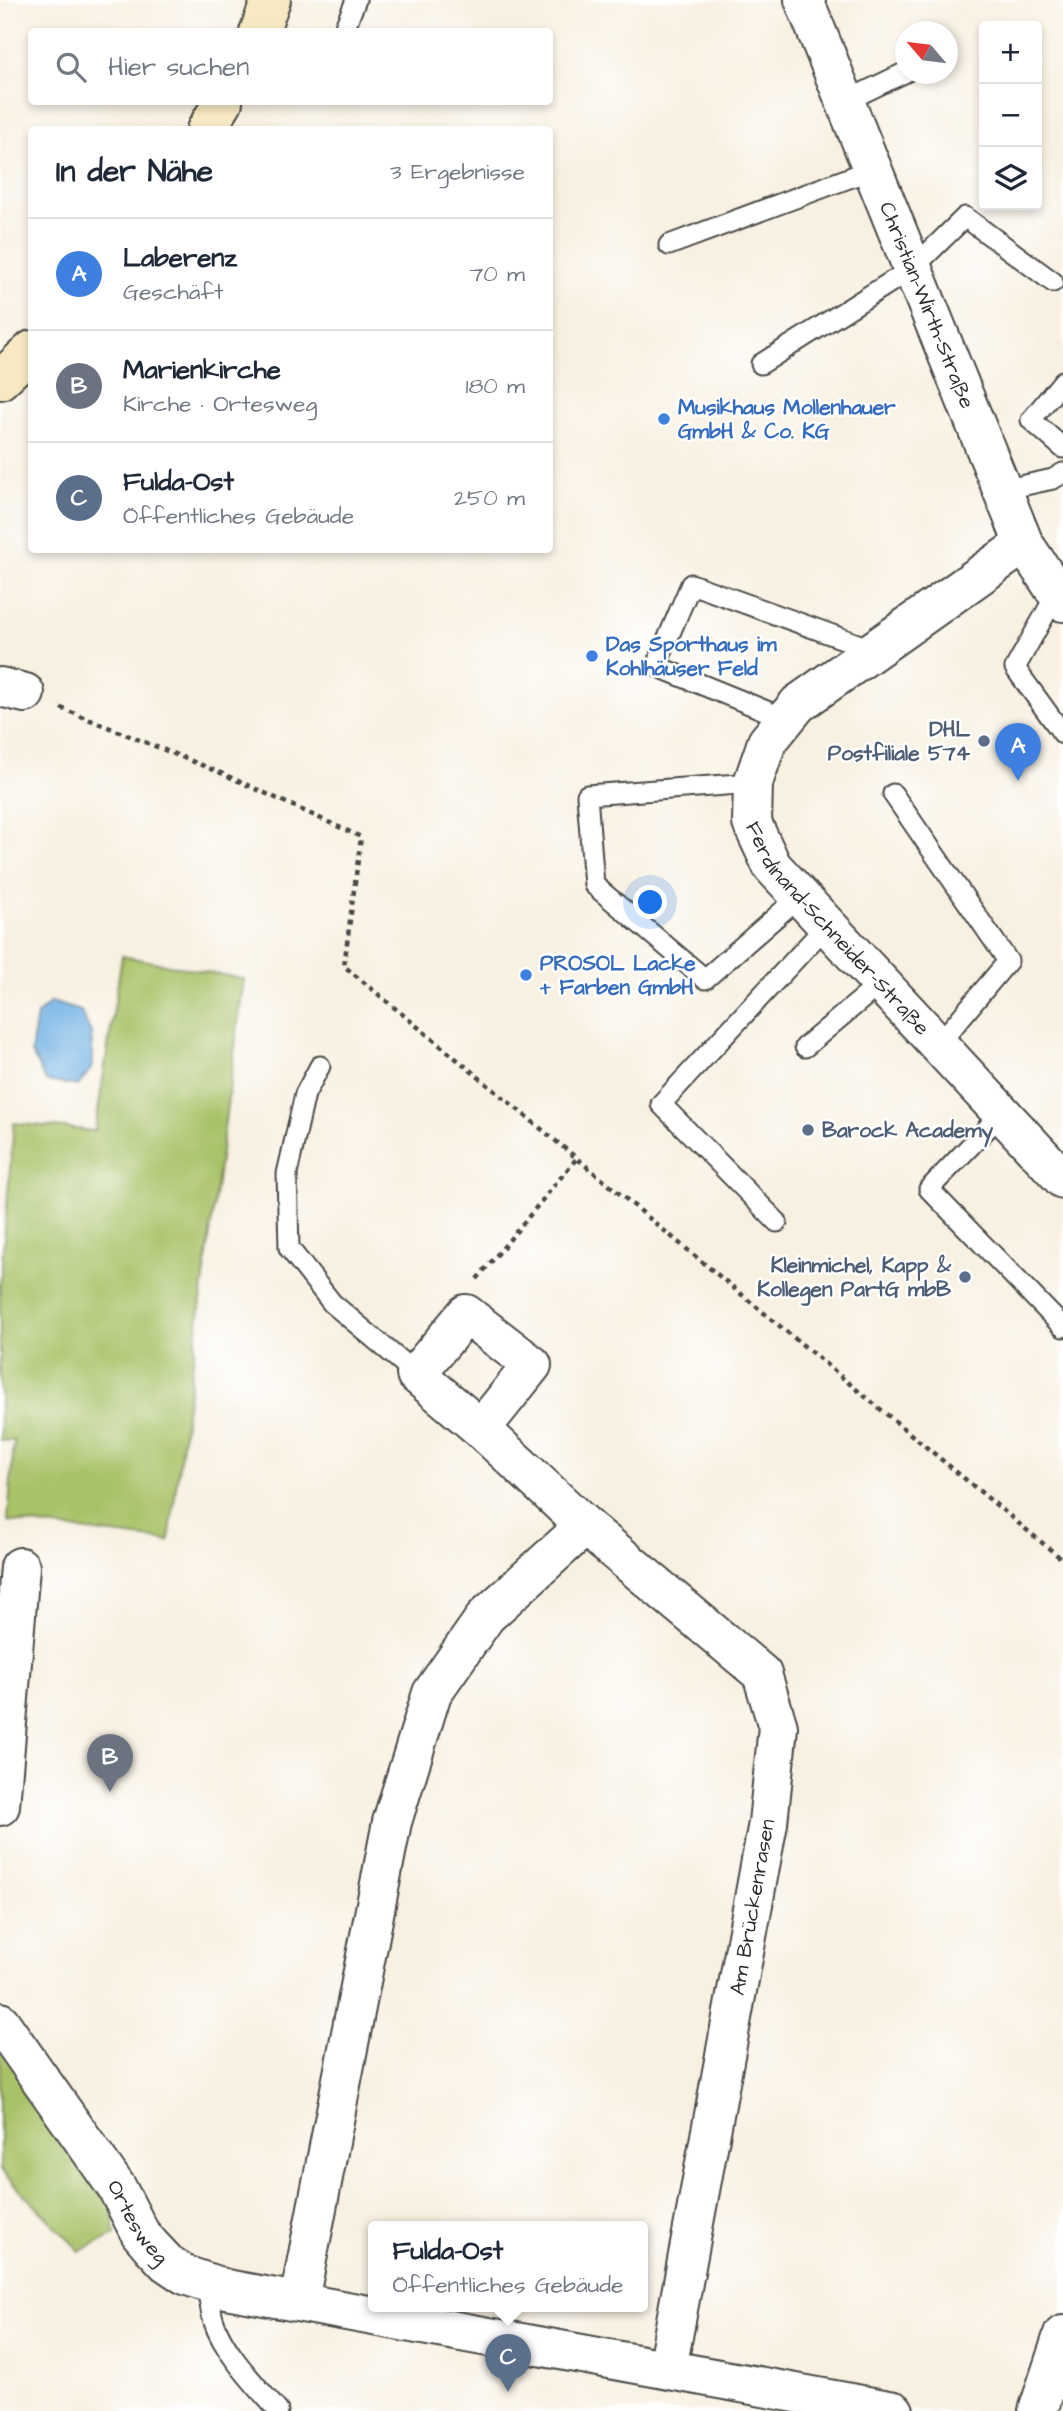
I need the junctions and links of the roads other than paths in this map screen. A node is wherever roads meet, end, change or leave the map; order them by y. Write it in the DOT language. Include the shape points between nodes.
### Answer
graph roads {
  1 [pos="271,0"];
  2 [pos="356,0"];
  3 [pos="804,0"];
  4 [pos="260,28"];
  5 [pos="345,28"];
  6 [pos="895,77"];
  7 [pos="846,101"];
  8 [pos="221,105"];
  9 [pos="208,126"];
  10 [pos="873,169"];
  11 [pos="669,245"];
  12 [pos="913,268"];
  13 [pos="1053,282"];
  14 [pos="28,355"];
  15 [pos="761,364"];
  16 [pos="0,380"];
  17 [pos="1063,381"];
  18 [pos="1063,448"];
  19 [pos="1063,473"];
  20 [pos="1002,490"];
  21 [pos="1024,544"];
  22 [pos="1060,598"];
  23 [pos="874,650"];
  24 [pos="786,719"];
  25 [pos="1063,734"];
  26 [pos="753,783"];
  27 [pos="893,794"];
  28 [pos="800,896"];
  29 [pos="827,925"];
  30 [pos="881,983"];
  31 [pos="938,1045"];
  32 [pos="805,1048"];
  33 [pos="320,1066"];
  34 [pos="1002,1113"];
  35 [pos="1063,1179"];
  36 [pos="777,1222"];
  37 [pos="1063,1327"];
  38 [pos="416,1374"];
  39 [pos="481,1429"];
  40 [pos="584,1525"];
  41 [pos="20,1567"];
  42 [pos="0,1806"];
  43 [pos="0,2022"];
  44 [pos="207,2284"];
  45 [pos="299,2301"];
  46 [pos="1063,2335"];
  47 [pos="667,2369"];
  48 [pos="278,2411"];
  49 [pos="894,2411"];
  50 [pos="1038,2411"];
  1 -- 4 [label="main road"];
  2 -- 5 [label="lane"];
  3 -- 7 [label="street, Christian-Wirth-Straße"];
  6 -- 7 [label="lane"];
  7 -- 10 [label="street, Christian-Wirth-Straße"];
  8 -- 9 [label="main road"];
  10 -- 11 [label="lane"];
  10 -- 12 [label="street, Christian-Wirth-Straße"];
  12 -- 13 [label="lane" via="965,217"];
  12 -- 15 [label="lane"];
  12 -- 20 [label="street, Christian-Wirth-Straße"];
  14 -- 16 [label="main road"];
  17 -- 18 [label="lane" via="1031,420"];
  19 -- 20 [label="lane"];
  20 -- 21 [label="street, Christian-Wirth-Straße"];
  21 -- 22 [label="street, Christian-Wirth-Straße"];
  21 -- 23 [label="street, Ferdinand-Schneider-Straße"];
  22 -- 25 [label="lane" via="1015,668"];
  23 -- 24 [label="street, Ferdinand-Schneider-Straße" via="798,704"];
  23 -- 24 [label="lane" via="691,584 656,666"];
  24 -- 26 [label="street, Ferdinand-Schneider-Straße" via="767,742"];
  26 -- 28 [label="street, Ferdinand-Schneider-Straße" via="752,823 772,866"];
  26 -- 28 [label="lane" via="587,796 594,885 705,979"];
  27 -- 31 [label="lane" via="1008,961"];
  28 -- 29 [label="street, Ferdinand-Schneider-Straße"];
  29 -- 30 [label="street, Ferdinand-Schneider-Straße"];
  29 -- 36 [label="lane" via="661,1104"];
  30 -- 31 [label="street, Ferdinand-Schneider-Straße"];
  30 -- 32 [label="lane"];
  31 -- 34 [label="street, Ferdinand-Schneider-Straße"];
  33 -- 38 [label="lane" via="305,1094 287,1174 289,1248 332,1303"];
  34 -- 35 [label="street, Ferdinand-Schneider-Straße"];
  34 -- 37 [label="lane" via="929,1189"];
  38 -- 39 [label="street, Am Brückenrasen"];
  38 -- 39 [label="street" via="466,1314 532,1365"];
  39 -- 40 [label="street, Am Brückenrasen"];
  40 -- 45 [label="street" via="486,1616 432,1693 392,1822"];
  40 -- 47 [label="street, Am Brückenrasen" via="762,1674 778,1727 768,1823"];
  41 -- 42 [label="street"];
  43 -- 44 [label="street, Ortesweg" via="117,2188 150,2246 176,2269"];
  44 -- 45 [label="street, Ortesweg"];
  44 -- 48 [label="lane" via="220,2335"];
  45 -- 47 [label="street, Ortesweg"];
  46 -- 50 [label="street"];
  47 -- 49 [label="street, Ortesweg"];
}
